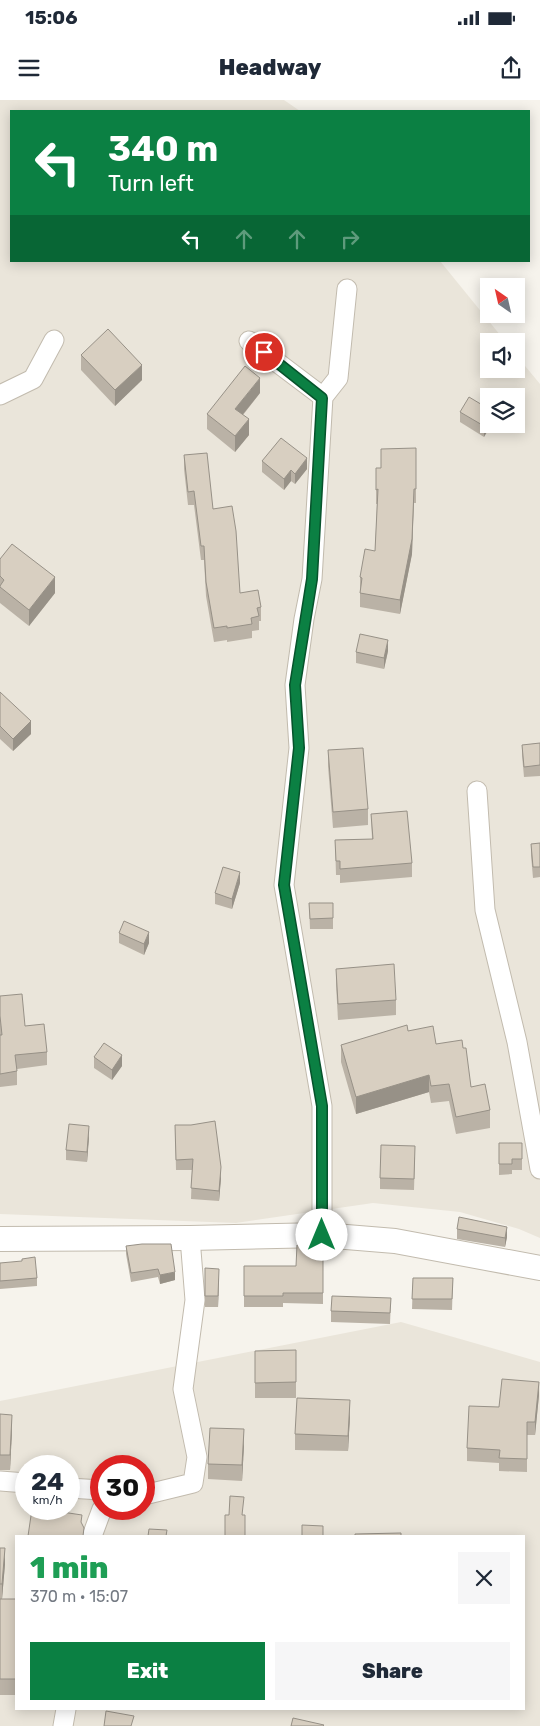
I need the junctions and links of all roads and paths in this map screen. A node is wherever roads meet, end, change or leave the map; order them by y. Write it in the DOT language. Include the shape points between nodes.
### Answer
graph roads {
  1 [pos="347,289"];
  2 [pos="54,340"];
  3 [pos="249,341"];
  4 [pos="0,395"];
  5 [pos="322,398"];
  6 [pos="477,791"];
  7 [pos="540,1169"];
  8 [pos="322,1235"];
  9 [pos="0,1238"];
  10 [pos="190,1238"];
  11 [pos="540,1268"];
  12 [pos="0,1481"];
  13 [pos="15,1482"];
  14 [pos="155,1492"];
  15 [pos="98,1520"];
  16 [pos="92,1535"];
  17 [pos="66,1710"];
  18 [pos="63,1726"];
  1 -- 5 [label="street" via="338,378"];
  2 -- 4 [label="street" via="33,379"];
  3 -- 5 [label="street"];
  5 -- 8 [label="street" via="312,579 295,685 299,748 284,885 322,1106"];
  6 -- 7 [label="street" via="485,910 517,1042"];
  8 -- 10 [label="street"];
  8 -- 11 [label="street" via="395,1241"];
  9 -- 10 [label="street"];
  10 -- 14 [label="street" via="195,1300 184,1389 197,1457 193,1483"];
  12 -- 13 [label="street"];
  15 -- 16 [label="street"];
  17 -- 18 [label="street"];
}
